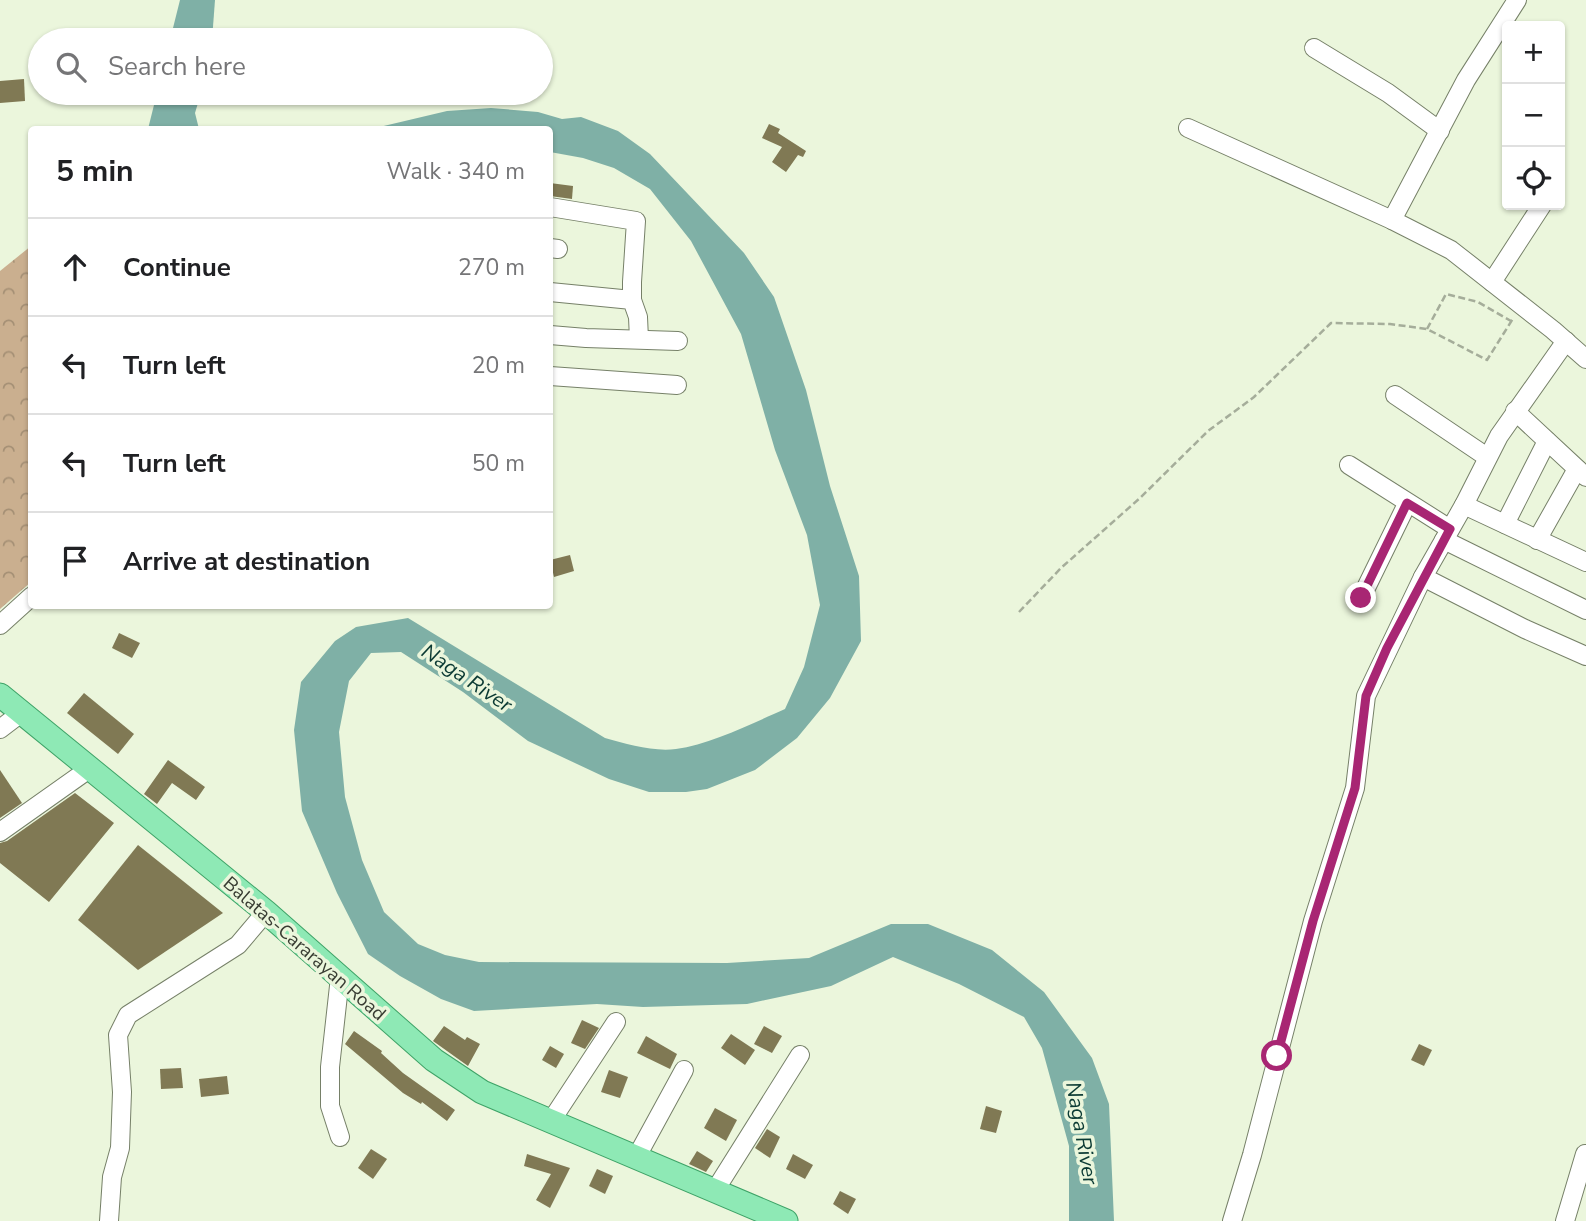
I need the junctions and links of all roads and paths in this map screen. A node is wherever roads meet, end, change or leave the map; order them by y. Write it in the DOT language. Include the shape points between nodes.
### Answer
graph roads {
  1 [pos="1517,0"];
  2 [pos="1314,48"];
  3 [pos="1188,128"];
  4 [pos="1440,131"];
  5 [pos="553,207"];
  6 [pos="1539,210"];
  7 [pos="1392,220"];
  8 [pos="1492,282"];
  9 [pos="553,292"];
  10 [pos="632,300"];
  11 [pos="1522,305"];
  12 [pos="1511,321"];
  13 [pos="1427,329"];
  14 [pos="553,335"];
  15 [pos="639,339"];
  16 [pos="678,341"];
  17 [pos="1566,341"];
  18 [pos="1586,359"];
  19 [pos="553,376"];
  20 [pos="677,385"];
  21 [pos="1395,395"];
  22 [pos="1515,411"];
  23 [pos="1547,441"];
  24 [pos="1488,457"];
  25 [pos="1349,465"];
  26 [pos="1582,473"];
  27 [pos="1407,503"];
  28 [pos="1464,505"];
  29 [pos="1505,524"];
  30 [pos="1447,535"];
  31 [pos="1537,540"];
  32 [pos="1583,554"];
  33 [pos="1423,577"];
  34 [pos="1361,598"];
  35 [pos="28,600"];
  36 [pos="1586,610"];
  37 [pos="1019,612"];
  38 [pos="0,625"];
  39 [pos="1586,656"];
  40 [pos="0,695"];
  41 [pos="21,713"];
  42 [pos="0,729"];
  43 [pos="89,769"];
  44 [pos="0,832"];
  45 [pos="266,912"];
  46 [pos="340,977"];
  47 [pos="616,1023"];
  48 [pos="800,1055"];
  49 [pos="684,1070"];
  50 [pos="551,1121"];
  51 [pos="340,1137"];
  52 [pos="1585,1154"];
  53 [pos="636,1158"];
  54 [pos="715,1192"];
  55 [pos="759,1216"];
  56 [pos="109,1221"];
  57 [pos="786,1221"];
  58 [pos="1232,1221"];
  59 [pos="1565,1221"];
  1 -- 4 [label="street"];
  2 -- 4 [label="street"];
  3 -- 7 [label="street"];
  4 -- 7 [label="street"];
  5 -- 10 [label="street" via="636,221"];
  6 -- 8 [label="street"];
  7 -- 8 [label="street" via="1451,250"];
  8 -- 11 [label="street"];
  9 -- 10 [label="street"];
  10 -- 15 [label="street"];
  11 -- 12 [label="path"];
  11 -- 17 [label="street"];
  12 -- 13 [label="path" via="1478,302 1446,294"];
  12 -- 13 [label="path" via="1487,360"];
  13 -- 37 [label="path" via="1331,323 1254,397 1208,431"];
  14 -- 15 [label="street"];
  15 -- 16 [label="street"];
  17 -- 18 [label="street"];
  17 -- 22 [label="street"];
  19 -- 20 [label="street"];
  21 -- 24 [label="street"];
  22 -- 23 [label="street"];
  22 -- 24 [label="street"];
  23 -- 26 [label="street"];
  23 -- 29 [label="street"];
  24 -- 28 [label="street"];
  25 -- 27 [label="street"];
  26 -- 31 [label="street"];
  27 -- 30 [label="street"];
  27 -- 34 [label="street"];
  28 -- 29 [label="street"];
  28 -- 30 [label="street"];
  29 -- 31 [label="street"];
  30 -- 33 [label="street"];
  30 -- 36 [label="street"];
  31 -- 32 [label="street"];
  33 -- 39 [label="street"];
  33 -- 58 [label="street" via="1366,696 1355,788 1313,921"];
  35 -- 38 [label="street"];
  40 -- 41 [label="main road, Balatas-Cararayan Road"];
  41 -- 42 [label="street"];
  41 -- 43 [label="main road, Balatas-Cararayan Road"];
  43 -- 44 [label="street"];
  43 -- 45 [label="main road, Balatas-Cararayan Road"];
  45 -- 46 [label="main road, Balatas-Cararayan Road"];
  45 -- 56 [label="street" via="238,945 128,1015 122,1026 118,1035 120,1148 112,1177"];
  46 -- 50 [label="main road, Balatas-Cararayan Road" via="434,1060 482,1092"];
  46 -- 51 [label="street" via="330,1067 330,1106"];
  47 -- 50 [label="street"];
  48 -- 54 [label="street"];
  49 -- 53 [label="street"];
  50 -- 53 [label="main road, Balatas-Cararayan Road"];
  52 -- 59 [label="street"];
  53 -- 54 [label="main road, Balatas-Cararayan Road"];
  54 -- 55 [label="main road, Balatas-Cararayan Road"];
  55 -- 57 [label="main road, Balatas-Cararayan Road"];
}
